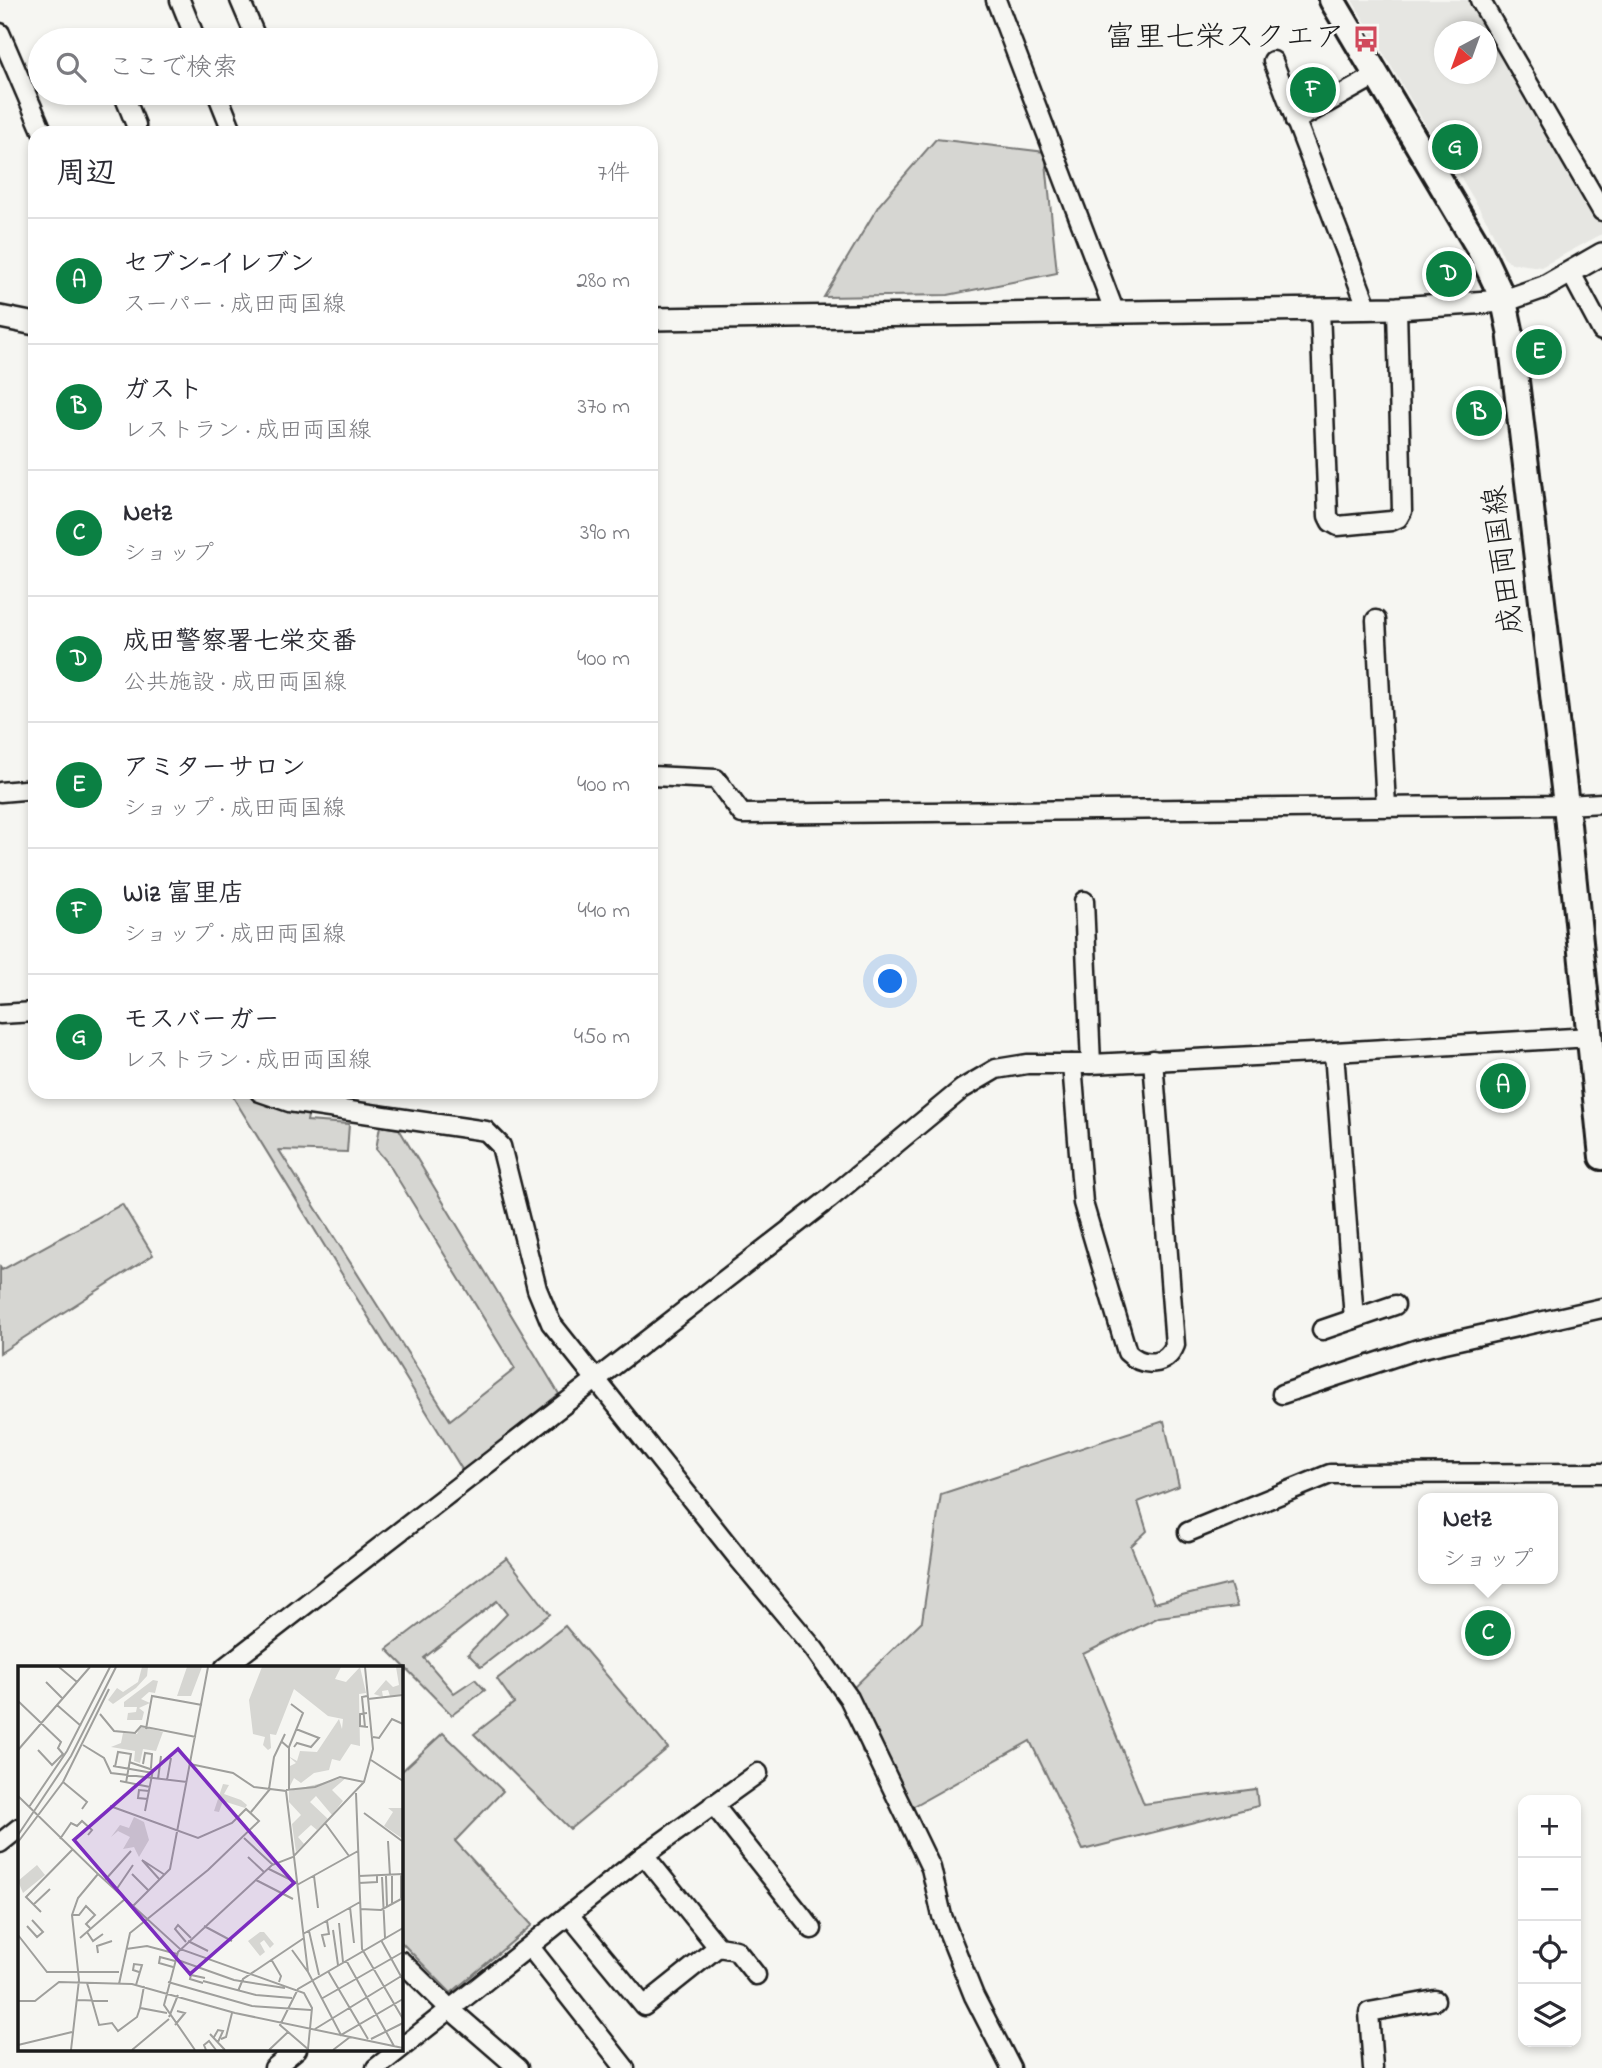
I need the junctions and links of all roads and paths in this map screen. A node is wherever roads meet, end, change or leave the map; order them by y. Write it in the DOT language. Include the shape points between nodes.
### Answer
graph roads {
  1 [pos="180,0"];
  2 [pos="240,0"];
  3 [pos="996,0"];
  4 [pos="1332,0"];
  5 [pos="1480,0"];
  6 [pos="191,28"];
  7 [pos="252,28"];
  8 [pos="0,33"];
  9 [pos="1273,61"];
  10 [pos="1377,75"];
  11 [pos="28,82"];
  12 [pos="37,105"];
  13 [pos="128,105"];
  14 [pos="222,105"];
  15 [pos="1295,121"];
  16 [pos="41,126"];
  17 [pos="136,126"];
  18 [pos="230,126"];
  19 [pos="1602,211"];
  20 [pos="1602,254"];
  21 [pos="1571,273"];
  22 [pos="1504,301"];
  23 [pos="1396,308"];
  24 [pos="1320,309"];
  25 [pos="1368,309"];
  26 [pos="1115,313"];
  27 [pos="0,317"];
  28 [pos="658,319"];
  29 [pos="28,323"];
  30 [pos="1602,331"];
  31 [pos="1376,620"];
  32 [pos="658,776"];
  33 [pos="28,790"];
  34 [pos="0,792"];
  35 [pos="1602,803"];
  36 [pos="1566,805"];
  37 [pos="1386,806"];
  38 [pos="1084,901"];
  39 [pos="28,1012"];
  40 [pos="0,1014"];
  41 [pos="1591,1037"];
  42 [pos="1334,1052"];
  43 [pos="1153,1060"];
  44 [pos="1072,1064"];
  45 [pos="1091,1064"];
  46 [pos="280,1099"];
  47 [pos="1602,1157"];
  48 [pos="1395,1305"];
  49 [pos="1602,1308"];
  50 [pos="1354,1319"];
  51 [pos="1322,1330"];
  52 [pos="596,1380"];
  53 [pos="1282,1394"];
  54 [pos="1602,1473"];
  55 [pos="1188,1532"];
  56 [pos="226,1666"];
  57 [pos="758,1773"];
  58 [pos="713,1804"];
  59 [pos="18,1829"];
  60 [pos="0,1843"];
  61 [pos="644,1855"];
  62 [pos="570,1916"];
  63 [pos="812,1929"];
  64 [pos="530,1947"];
  65 [pos="718,1947"];
  66 [pos="402,1963"];
  67 [pos="756,1975"];
  68 [pos="1435,2000"];
  69 [pos="450,2009"];
  70 [pos="402,2048"];
  71 [pos="296,2050"];
  72 [pos="400,2050"];
  73 [pos="396,2053"];
  74 [pos="274,2068"];
  75 [pos="376,2068"];
  76 [pos="408,2068"];
  77 [pos="518,2068"];
  78 [pos="625,2068"];
  79 [pos="1011,2068"];
  80 [pos="1373,2068"];
  1 -- 6 [label="street"];
  2 -- 7 [label="street"];
  3 -- 26 [label="street"];
  4 -- 10 [label="main road, 成田両国線"];
  5 -- 19 [label="street"];
  8 -- 11 [label="street"];
  9 -- 15 [label="street"];
  10 -- 15 [label="street"];
  10 -- 22 [label="main road, 成田両国線" via="1479,248"];
  12 -- 16 [label="street"];
  13 -- 17 [label="street"];
  14 -- 18 [label="street"];
  15 -- 25 [label="street"];
  20 -- 21 [label="street"];
  21 -- 22 [label="street"];
  21 -- 30 [label="street"];
  22 -- 23 [label="street"];
  22 -- 36 [label="main road, 成田両国線"];
  23 -- 24 [label="street" via="1402,511 1391,521 1338,526 1328,516"];
  23 -- 25 [label="street"];
  24 -- 25 [label="street"];
  24 -- 26 [label="street"];
  26 -- 28 [label="street"];
  27 -- 29 [label="street"];
  31 -- 37 [label="street"];
  32 -- 37 [label="street" via="716,779 742,814"];
  33 -- 34 [label="street"];
  35 -- 36 [label="street"];
  36 -- 37 [label="street"];
  36 -- 41 [label="main road, 成田両国線"];
  38 -- 45 [label="street"];
  39 -- 40 [label="street"];
  41 -- 42 [label="street"];
  41 -- 47 [label="main road, 成田両国線"];
  42 -- 43 [label="street"];
  42 -- 50 [label="street"];
  43 -- 44 [label="street" via="1175,1345 1172,1354 1156,1363 1141,1362 1127,1352 1083,1203"];
  43 -- 45 [label="street"];
  44 -- 45 [label="street"];
  44 -- 52 [label="street" via="1005,1066 962,1088 829,1199"];
  46 -- 52 [label="street" via="486,1131 494,1137 501,1146 537,1289 563,1340"];
  48 -- 50 [label="street"];
  49 -- 53 [label="street" via="1418,1349"];
  50 -- 51 [label="street"];
  52 -- 56 [label="street"];
  52 -- 79 [label="street" via="814,1648 849,1698 931,1868 951,1939"];
  54 -- 55 [label="street" via="1330,1474"];
  57 -- 58 [label="street"];
  58 -- 61 [label="street"];
  58 -- 63 [label="street"];
  59 -- 60 [label="street"];
  61 -- 62 [label="street"];
  61 -- 65 [label="street"];
  62 -- 64 [label="street"];
  62 -- 65 [label="street" via="644,2006"];
  64 -- 69 [label="street"];
  64 -- 78 [label="street"];
  65 -- 67 [label="street" via="736,1950"];
  66 -- 69 [label="street"];
  68 -- 80 [label="street" via="1369,2012"];
  69 -- 70 [label="street"];
  69 -- 77 [label="street"];
  71 -- 74 [label="street"];
  72 -- 73 [label="street"];
  73 -- 75 [label="street"];
  73 -- 76 [label="street"];
}
